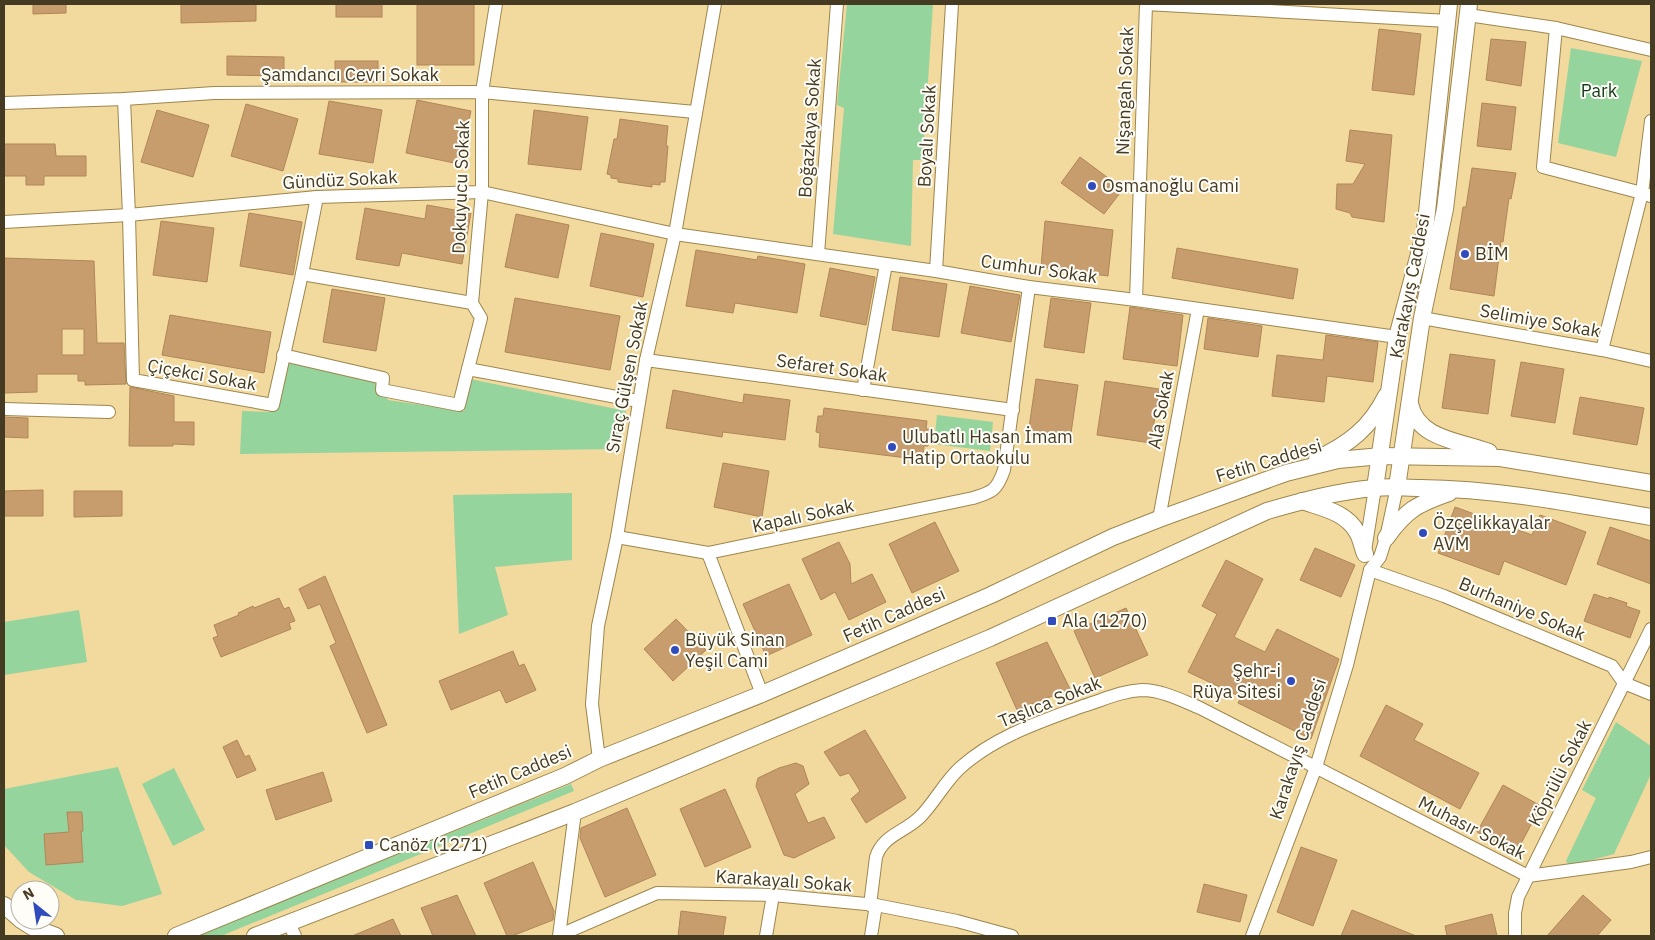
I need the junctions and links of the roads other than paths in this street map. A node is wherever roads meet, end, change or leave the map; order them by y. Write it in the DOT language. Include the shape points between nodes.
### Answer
graph roads {
  1 [pos="496,4"];
  2 [pos="715,4"];
  3 [pos="837,4"];
  4 [pos="952,4"];
  5 [pos="1146,4"];
  6 [pos="1449,4"];
  7 [pos="1468,9"];
  8 [pos="1448,21"];
  9 [pos="1556,28"];
  10 [pos="1651,50"];
  11 [pos="482,92"];
  12 [pos="124,99"];
  13 [pos="4,103"];
  14 [pos="695,112"];
  15 [pos="1651,121"];
  16 [pos="482,192"];
  17 [pos="1647,195"];
  18 [pos="317,197"];
  19 [pos="130,216"];
  20 [pos="4,222"];
  21 [pos="675,234"];
  22 [pos="818,254"];
  23 [pos="886,264"];
  24 [pos="936,271"];
  25 [pos="302,274"];
  26 [pos="1029,287"];
  27 [pos="1136,300"];
  28 [pos="472,303"];
  29 [pos="1198,309"];
  30 [pos="1422,318"];
  31 [pos="1397,337"];
  32 [pos="1602,350"];
  33 [pos="283,355"];
  34 [pos="646,360"];
  35 [pos="1651,361"];
  36 [pos="468,369"];
  37 [pos="1391,388"];
  38 [pos="863,390"];
  39 [pos="638,401"];
  40 [pos="1410,402"];
  41 [pos="4,409"];
  42 [pos="1013,410"];
  43 [pos="109,412"];
  44 [pos="1402,455"];
  45 [pos="1380,456"];
  46 [pos="1500,458"];
  47 [pos="1286,473"];
  48 [pos="1651,483"];
  49 [pos="1397,487"];
  50 [pos="1375,488"];
  51 [pos="1462,489"];
  52 [pos="1302,501"];
  53 [pos="1651,517"];
  54 [pos="1159,519"];
  55 [pos="617,537"];
  56 [pos="1386,538"];
  57 [pos="708,553"];
  58 [pos="1365,554"];
  59 [pos="1370,570"];
  60 [pos="1651,629"];
  61 [pos="1624,683"];
  62 [pos="762,694"];
  63 [pos="1651,694"];
  64 [pos="599,759"];
  65 [pos="1316,767"];
  66 [pos="575,812"];
  67 [pos="1651,857"];
  68 [pos="1528,876"];
  69 [pos="773,895"];
  70 [pos="873,905"];
  71 [pos="292,929"];
  72 [pos="40,930"];
  73 [pos="56,936"];
  74 [pos="176,936"];
  75 [pos="255,936"];
  76 [pos="560,936"];
  77 [pos="766,936"];
  78 [pos="871,936"];
  79 [pos="1012,936"];
  80 [pos="1252,936"];
  81 [pos="1515,936"];
  1 -- 11 [label="street, Dokuyucu Sokak"];
  2 -- 14 [label="street, Sıraç Gülşen Sokak"];
  3 -- 22 [label="street, Boğazkaya Sokak"];
  4 -- 24 [label="street, Boyalı Sokak"];
  5 -- 8 [label="street"];
  5 -- 27 [label="street, Nişangah Sokak"];
  6 -- 8 [label="main road, Karakayış Caddesi"];
  7 -- 9 [label="street"];
  7 -- 30 [label="main road, Karakayış Caddesi" via="1445,209"];
  8 -- 31 [label="main road, Karakayış Caddesi" via="1425,231"];
  9 -- 10 [label="street"];
  9 -- 17 [label="street" via="1544,167"];
  11 -- 12 [label="street, Şamdancı Cevri Sokak" via="214,93"];
  11 -- 14 [label="street, Şamdancı Cevri Sokak"];
  11 -- 16 [label="street, Dokuyucu Sokak"];
  12 -- 13 [label="street, Şamdancı Cevri Sokak"];
  12 -- 19 [label="street, Çiçekci Sokak"];
  14 -- 21 [label="street, Sıraç Gülşen Sokak"];
  15 -- 17 [label="street"];
  16 -- 18 [label="street, Gündüz Sokak"];
  16 -- 21 [label="street, Gündüz Sokak"];
  16 -- 28 [label="street, Dokuyucu Sokak"];
  17 -- 32 [label="street"];
  18 -- 19 [label="street, Gündüz Sokak"];
  18 -- 25 [label="street, Çiçekci Sokak"];
  19 -- 20 [label="street, Gündüz Sokak"];
  19 -- 33 [label="street, Çiçekci Sokak" via="133,380 273,405"];
  21 -- 22 [label="street, Cumhur Sokak"];
  21 -- 34 [label="street, Sıraç Gülşen Sokak"];
  22 -- 23 [label="street, Cumhur Sokak"];
  23 -- 24 [label="street, Cumhur Sokak"];
  23 -- 38 [label="street"];
  24 -- 26 [label="street, Cumhur Sokak"];
  25 -- 28 [label="street"];
  25 -- 33 [label="street, Çiçekci Sokak"];
  26 -- 27 [label="street, Cumhur Sokak"];
  26 -- 42 [label="street"];
  27 -- 29 [label="street, Cumhur Sokak"];
  28 -- 36 [label="street, Dokuyucu Sokak" via="481,318"];
  29 -- 31 [label="street, Cumhur Sokak"];
  29 -- 54 [label="street, Ala Sokak"];
  30 -- 32 [label="street, Selimiye Sokak"];
  30 -- 40 [label="main road, Karakayış Caddesi"];
  31 -- 37 [label="main road, Karakayış Caddesi"];
  32 -- 35 [label="street, Selimiye Sokak"];
  33 -- 36 [label="street, Dokuyucu Sokak" via="383,378 382,390 459,405"];
  34 -- 38 [label="street, Sefaret Sokak"];
  34 -- 39 [label="street, Sıraç Gülşen Sokak"];
  36 -- 39 [label="street"];
  37 -- 45 [label="main road, Karakayış Caddesi"];
  37 -- 47 [label="main road" via="1379,411 1354,437"];
  38 -- 42 [label="street, Sefaret Sokak"];
  39 -- 55 [label="street, Sıraç Gülşen Sokak"];
  40 -- 44 [label="main road, Karakayış Caddesi"];
  40 -- 46 [label="main road" via="1416,419 1426,429"];
  41 -- 43 [label="street"];
  42 -- 57 [label="street, Kapalı Sokak" via="1004,470 995,490 973,498"];
  44 -- 45 [label="main road, Fetih Caddesi"];
  44 -- 46 [label="main road, Fetih Caddesi"];
  44 -- 49 [label="main road, Karakayış Caddesi"];
  45 -- 47 [label="main road, Fetih Caddesi" via="1338,460"];
  45 -- 50 [label="main road, Karakayış Caddesi"];
  46 -- 48 [label="main road, Fetih Caddesi"];
  47 -- 54 [label="main road, Fetih Caddesi"];
  49 -- 50 [label="main road"];
  49 -- 51 [label="main road"];
  49 -- 56 [label="street, Karakayış Caddesi"];
  50 -- 52 [label="main road"];
  50 -- 58 [label="street, Karakayış Caddesi"];
  51 -- 53 [label="main road"];
  51 -- 56 [label="main road" via="1408,511"];
  52 -- 58 [label="main road" via="1333,512 1349,522 1357,532"];
  52 -- 66 [label="main road" via="1267,511 990,638"];
  54 -- 62 [label="main road, Fetih Caddesi"];
  55 -- 57 [label="street, Kapalı Sokak"];
  55 -- 64 [label="street, Sıraç Gülşen Sokak" via="598,626 593,682"];
  56 -- 59 [label="street, Karakayış Caddesi" via="1380,557"];
  57 -- 62 [label="street"];
  58 -- 59 [label="street, Karakayış Caddesi"];
  59 -- 61 [label="street, Burhaniye Sokak" via="1444,596 1612,666"];
  59 -- 65 [label="street, Karakayış Caddesi" via="1347,665"];
  60 -- 61 [label="street, Köprülü Sokak"];
  61 -- 63 [label="street, Burhaniye Sokak"];
  61 -- 68 [label="street, Köprülü Sokak"];
  62 -- 64 [label="main road, Fetih Caddesi"];
  64 -- 74 [label="main road, Fetih Caddesi" via="565,776"];
  65 -- 68 [label="street, Muhasır Sokak"];
  65 -- 70 [label="street, Taşlıca Sokak" via="1172,696 1144,690 1122,693 1031,725 991,746 960,768 920,817 889,837 878,850"];
  65 -- 80 [label="street, Karakayış Caddesi"];
  66 -- 71 [label="main road"];
  66 -- 76 [label="street"];
  67 -- 68 [label="street, Muhasır Sokak"];
  68 -- 81 [label="street, Köprülü Sokak" via="1518,897"];
  69 -- 70 [label="street, Karakayalı Sokak"];
  69 -- 76 [label="street, Karakayalı Sokak" via="657,893"];
  69 -- 77 [label="street"];
  70 -- 78 [label="street, Taşlıca Sokak"];
  70 -- 79 [label="street, Karakayalı Sokak"];
  71 -- 75 [label="main road"];
  72 -- 73 [label="main road"];
}
